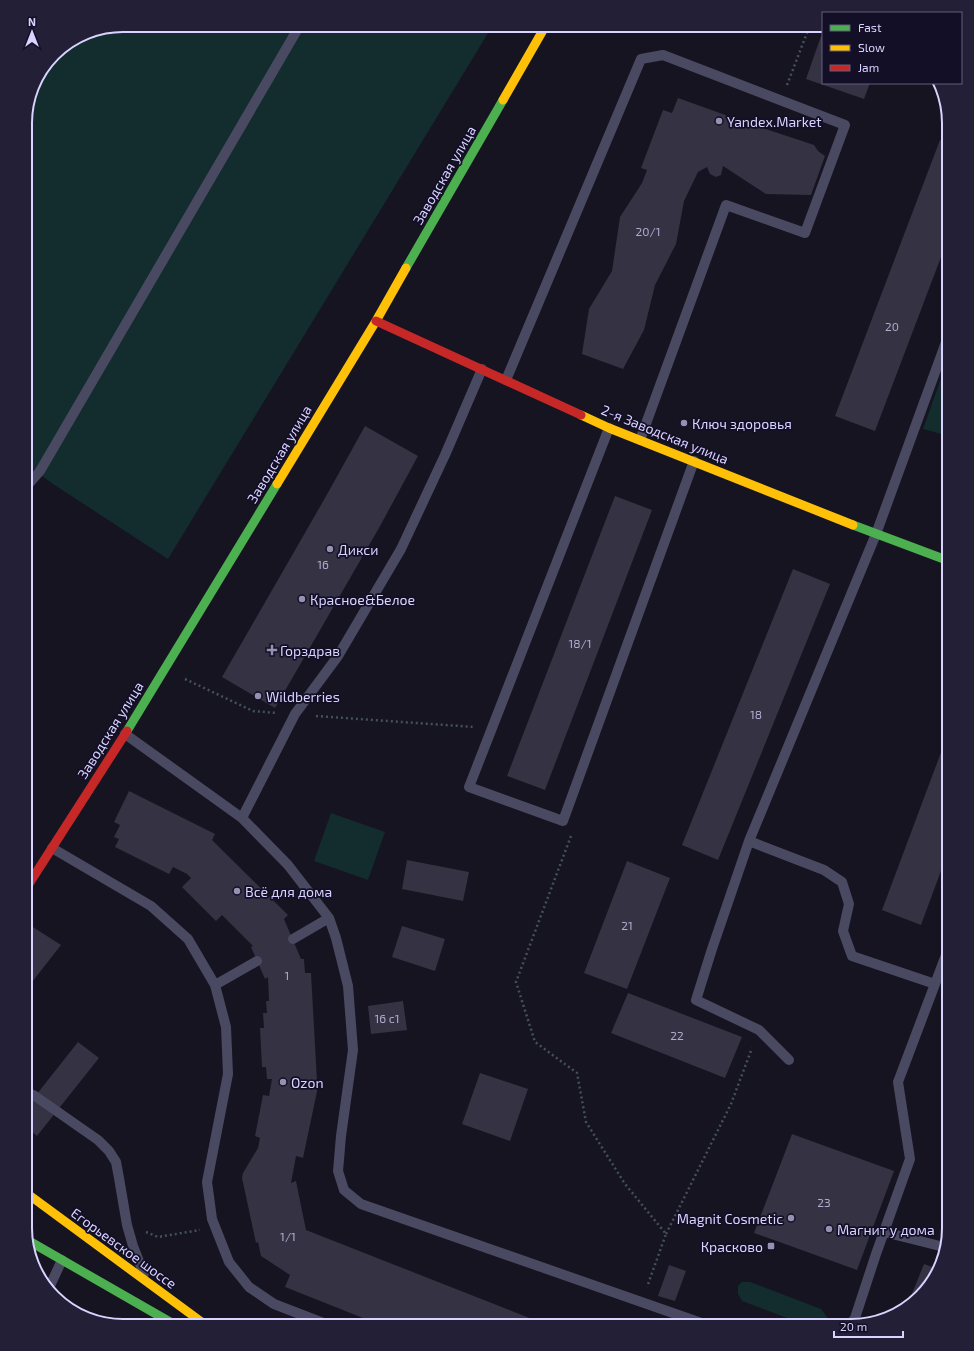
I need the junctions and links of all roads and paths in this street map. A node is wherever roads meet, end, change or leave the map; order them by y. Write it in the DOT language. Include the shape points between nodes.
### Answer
graph roads {
  1 [pos="296,32"];
  2 [pos="542,32"];
  3 [pos="807,32"];
  4 [pos="782,100"];
  5 [pos="376,321"];
  6 [pos="942,353"];
  7 [pos="482,369"];
  8 [pos="506,380"];
  9 [pos="610,428"];
  10 [pos="640,440"];
  11 [pos="694,461"];
  12 [pos="32,480"];
  13 [pos="876,534"];
  14 [pos="942,558"];
  15 [pos="165,669"];
  16 [pos="296,714"];
  17 [pos="492,728"];
  18 [pos="125,734"];
  19 [pos="242,818"];
  20 [pos="574,830"];
  21 [pos="749,842"];
  22 [pos="52,848"];
  23 [pos="32,879"];
  24 [pos="330,918"];
  25 [pos="293,939"];
  26 [pos="257,961"];
  27 [pos="942,966"];
  28 [pos="935,984"];
  29 [pos="215,985"];
  30 [pos="758,1030"];
  31 [pos="790,1060"];
  32 [pos="32,1096"];
  33 [pos="32,1197"];
  34 [pos="127,1225"];
  35 [pos="215,1227"];
  36 [pos="884,1232"];
  37 [pos="666,1234"];
  38 [pos="34,1244"];
  39 [pos="940,1246"];
  40 [pos="39,1257"];
  41 [pos="60,1259"];
  42 [pos="147,1282"];
  43 [pos="51,1283"];
  44 [pos="642,1302"];
  45 [pos="165,1319"];
  46 [pos="197,1319"];
  47 [pos="313,1319"];
  48 [pos="690,1319"];
  49 [pos="855,1319"];
  1 -- 12 [label="lane" via="40,471"];
  2 -- 5 [label="street, Заводская улица"];
  3 -- 4 [label="path"];
  4 -- 8 [label="lane" via="663,55 641,59"];
  4 -- 10 [label="lane" via="846,124 804,233 726,205"];
  5 -- 7 [label="street, 2-я Заводская улица"];
  5 -- 15 [label="street, Заводская улица"];
  6 -- 13 [label="lane"];
  7 -- 8 [label="street, 2-я Заводская улица"];
  7 -- 16 [label="lane" via="401,549 338,656"];
  8 -- 9 [label="street, 2-я Заводская улица"];
  9 -- 10 [label="street, 2-я Заводская улица"];
  9 -- 17 [label="lane"];
  10 -- 11 [label="street, 2-я Заводская улица"];
  11 -- 13 [label="street, 2-я Заводская улица"];
  11 -- 17 [label="lane" via="563,821 469,787"];
  13 -- 14 [label="street, 2-я Заводская улица"];
  13 -- 21 [label="lane"];
  15 -- 16 [label="path" via="253,711"];
  15 -- 18 [label="street, Заводская улица"];
  16 -- 17 [label="path"];
  16 -- 19 [label="lane"];
  18 -- 19 [label="lane"];
  18 -- 22 [label="street, Заводская улица"];
  19 -- 24 [label="lane" via="288,865"];
  20 -- 37 [label="path" via="516,982 535,1042 578,1073 586,1122 624,1184"];
  21 -- 28 [label="lane" via="824,870 842,882 848,904 843,931 852,956"];
  21 -- 30 [label="lane" via="696,1000"];
  22 -- 23 [label="street, Заводская улица"];
  22 -- 29 [label="lane" via="151,906 188,939"];
  24 -- 25 [label="lane"];
  24 -- 44 [label="lane" via="348,986 353,1050 338,1171 344,1190 361,1204"];
  26 -- 29 [label="lane"];
  27 -- 28 [label="lane"];
  28 -- 36 [label="lane" via="898,1082 910,1160"];
  29 -- 35 [label="lane" via="226,1027 228,1074 207,1182"];
  30 -- 31 [label="lane"];
  30 -- 37 [label="path" via="731,1104"];
  32 -- 34 [label="lane" via="98,1140 109,1151 116,1162"];
  33 -- 42 [label="street, Егорьевское шоссе"];
  34 -- 35 [label="path" via="158,1237"];
  34 -- 42 [label="lane"];
  35 -- 47 [label="lane" via="229,1262 249,1287 274,1304"];
  36 -- 39 [label="lane"];
  36 -- 49 [label="lane"];
  37 -- 44 [label="path"];
  38 -- 41 [label="street"];
  40 -- 41 [label="lane"];
  41 -- 43 [label="lane"];
  41 -- 45 [label="street"];
  42 -- 46 [label="street, Егорьевское шоссе"];
  44 -- 48 [label="lane"];
}
